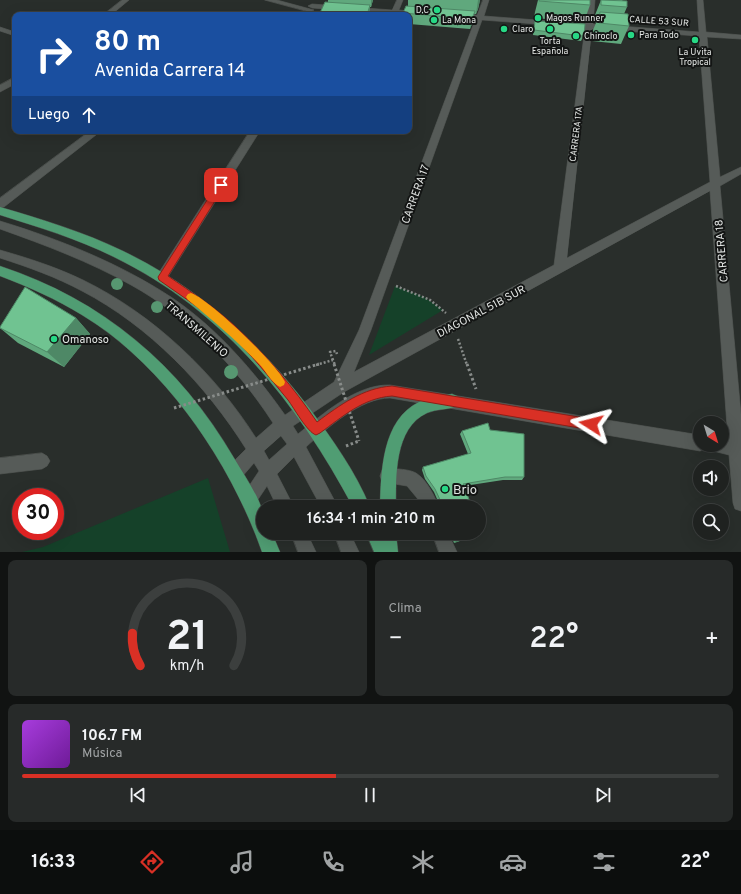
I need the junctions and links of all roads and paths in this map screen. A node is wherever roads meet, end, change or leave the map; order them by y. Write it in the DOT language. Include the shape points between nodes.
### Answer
graph roads {
  1 [pos="126,0"];
  2 [pos="268,0"];
  3 [pos="400,0"];
  4 [pos="486,0"];
  5 [pos="592,0"];
  6 [pos="700,0"];
  7 [pos="311,8"];
  8 [pos="111,12"];
  9 [pos="395,12"];
  10 [pos="412,13"];
  11 [pos="426,14"];
  12 [pos="449,16"];
  13 [pos="480,18"];
  14 [pos="588,26"];
  15 [pos="0,29"];
  16 [pos="12,33"];
  17 [pos="703,35"];
  18 [pos="741,37"];
  19 [pos="12,82"];
  20 [pos="0,89"];
  21 [pos="92,134"];
  22 [pos="253,134"];
  23 [pos="741,170"];
  24 [pos="716,184"];
  25 [pos="0,204"];
  26 [pos="0,211"];
  27 [pos="0,225"];
  28 [pos="0,254"];
  29 [pos="560,268"];
  30 [pos="0,271"];
  31 [pos="162,277"];
  32 [pos="384,278"];
  33 [pos="453,325"];
  34 [pos="339,387"];
  35 [pos="452,401"];
  36 [pos="482,406"];
  37 [pos="174,408"];
  38 [pos="302,409"];
  39 [pos="282,424"];
  40 [pos="316,429"];
  41 [pos="359,441"];
  42 [pos="693,442"];
  43 [pos="296,446"];
  44 [pos="729,447"];
  45 [pos="254,449"];
  46 [pos="739,449"];
  47 [pos="42,461"];
  48 [pos="0,466"];
  49 [pos="235,472"];
  50 [pos="268,473"];
  51 [pos="388,476"];
  52 [pos="249,498"];
  53 [pos="282,500"];
  54 [pos="326,500"];
  55 [pos="358,500"];
  56 [pos="388,500"];
  57 [pos="427,500"];
  58 [pos="741,503"];
  59 [pos="256,514"];
  60 [pos="267,540"];
  61 [pos="302,540"];
  62 [pos="345,540"];
  63 [pos="377,540"];
  64 [pos="388,540"];
  65 [pos="443,540"];
  66 [pos="271,552"];
  67 [pos="307,552"];
  68 [pos="350,552"];
  69 [pos="383,552"];
  70 [pos="389,552"];
  71 [pos="448,552"];
  1 -- 8 [label="street"];
  2 -- 7 [label="street"];
  3 -- 9 [label="street"];
  4 -- 13 [label="street, CARRERA 17"];
  5 -- 14 [label="street, CARRERA 17A"];
  6 -- 17 [label="street, CARRERA 18"];
  7 -- 9 [label="street"];
  10 -- 11 [label="street"];
  12 -- 13 [label="street, CALLE 53 SUR"];
  13 -- 14 [label="street, CALLE 53 SUR"];
  13 -- 32 [label="street, CARRERA 17"];
  14 -- 17 [label="street, CALLE 53 SUR"];
  14 -- 29 [label="street, CARRERA 17A"];
  15 -- 16 [label="street"];
  17 -- 18 [label="street, CALLE 53 SUR"];
  17 -- 24 [label="street, CARRERA 18"];
  19 -- 20 [label="street"];
  21 -- 25 [label="street"];
  22 -- 31 [label="street"];
  23 -- 24 [label="street, DIAGONAL 51B SUR"];
  24 -- 29 [label="street, DIAGONAL 51B SUR"];
  24 -- 46 [label="street, CARRERA 18"];
  26 -- 31 [label="main road" via="119,254"];
  27 -- 39 [label="street, TRANSMILENIO" via="104,266 137,282 167,302 208,336 239,367"];
  28 -- 45 [label="street" via="42,268 87,288 150,331 205,382"];
  29 -- 33 [label="street, DIAGONAL 51B SUR"];
  30 -- 49 [label="main road" via="68,300 96,316 136,347 188,400"];
  31 -- 38 [label="main road" via="232,330 266,364"];
  32 -- 33 [label="path" via="395,286 424,297 443,310"];
  32 -- 34 [label="street, CARRERA 17" via="356,354"];
  33 -- 34 [label="street, DIAGONAL 51B SUR"];
  33 -- 36 [label="path"];
  34 -- 38 [label="street, DIAGONAL 51B SUR"];
  35 -- 36 [label="street"];
  35 -- 40 [label="street" via="392,391 378,392 340,411"];
  35 -- 51 [label="main road" via="425,407 410,417 393,448"];
  36 -- 42 [label="street"];
  37 -- 41 [label="path, bridge" via="333,360"];
  38 -- 39 [label="street, DIAGONAL 51B SUR"];
  38 -- 40 [label="main road"];
  39 -- 43 [label="street, TRANSMILENIO"];
  39 -- 45 [label="street, DIAGONAL 51B SUR"];
  40 -- 43 [label="street"];
  40 -- 55 [label="main road"];
  43 -- 50 [label="street"];
  43 -- 54 [label="street, TRANSMILENIO"];
  44 -- 46 [label="street"];
  45 -- 49 [label="street, DIAGONAL 51B SUR"];
  45 -- 50 [label="street"];
  46 -- 58 [label="street, CARRERA 18"];
  47 -- 48 [label="street"];
  49 -- 52 [label="main road"];
  50 -- 52 [label="street"];
  50 -- 53 [label="street"];
  51 -- 56 [label="main road"];
  51 -- 57 [label="street" via="411,479"];
  52 -- 59 [label="main road"];
  60 -- 66 [label="main road"];
  61 -- 67 [label="street"];
  62 -- 68 [label="street"];
  63 -- 69 [label="main road"];
  64 -- 70 [label="main road"];
  65 -- 71 [label="street"];
}
